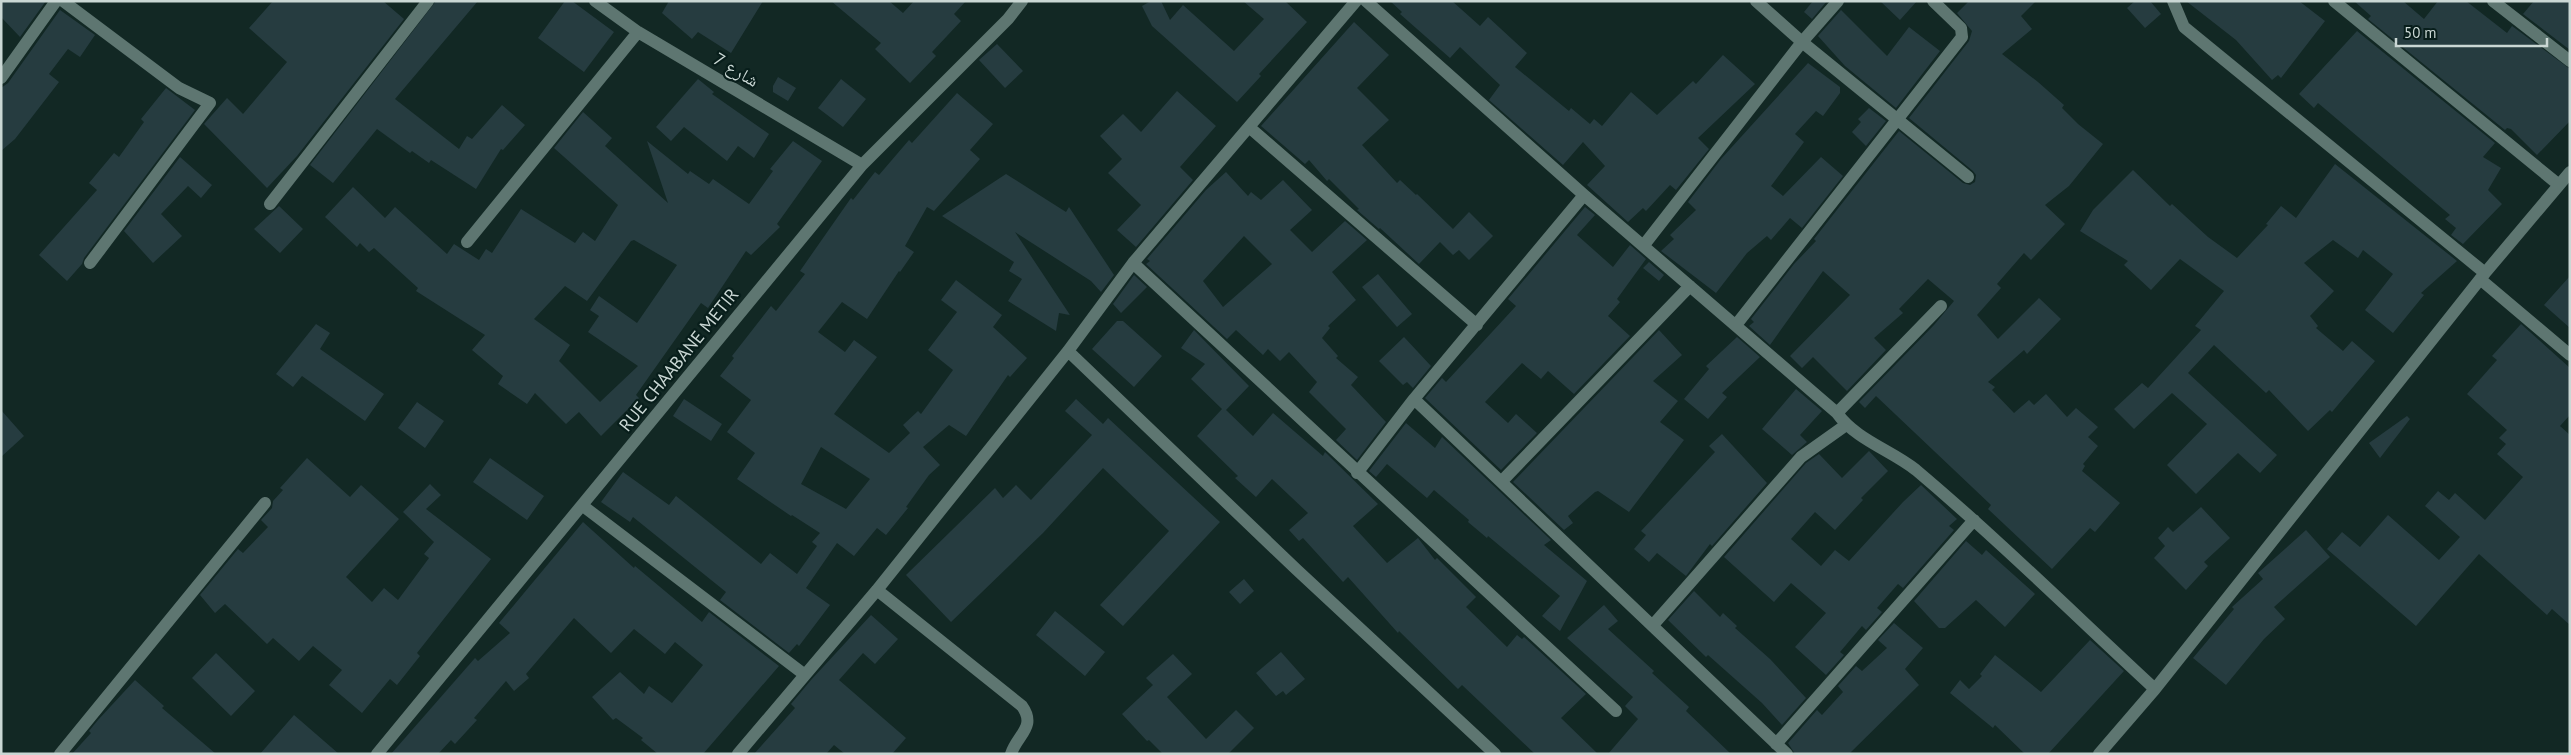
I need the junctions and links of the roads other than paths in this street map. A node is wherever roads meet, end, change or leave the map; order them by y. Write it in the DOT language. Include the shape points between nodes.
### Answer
graph roads {
  1 [pos="56,1"];
  2 [pos="63,1"];
  3 [pos="428,1"];
  4 [pos="595,1"];
  5 [pos="1022,1"];
  6 [pos="1356,1"];
  7 [pos="1366,1"];
  8 [pos="1756,1"];
  9 [pos="1838,1"];
  10 [pos="1933,1"];
  11 [pos="2173,1"];
  12 [pos="2334,1"];
  13 [pos="2493,1"];
  14 [pos="638,32"];
  15 [pos="1802,42"];
  16 [pos="2570,61"];
  17 [pos="1,78"];
  18 [pos="1898,120"];
  19 [pos="1249,127"];
  20 [pos="862,164"];
  21 [pos="2570,172"];
  22 [pos="1968,177"];
  23 [pos="2559,185"];
  24 [pos="1584,195"];
  25 [pos="270,204"];
  26 [pos="467,242"];
  27 [pos="1644,245"];
  28 [pos="90,263"];
  29 [pos="1133,263"];
  30 [pos="2482,276"];
  31 [pos="1690,286"];
  32 [pos="1942,306"];
  33 [pos="1477,325"];
  34 [pos="1736,325"];
  35 [pos="1068,351"];
  36 [pos="2570,355"];
  37 [pos="1414,399"];
  38 [pos="1837,413"];
  39 [pos="1846,425"];
  40 [pos="1357,473"];
  41 [pos="1502,481"];
  42 [pos="265,503"];
  43 [pos="583,506"];
  44 [pos="1974,520"];
  45 [pos="877,590"];
  46 [pos="1653,625"];
  47 [pos="804,675"];
  48 [pos="2155,689"];
  49 [pos="1616,710"];
  50 [pos="1776,744"];
  51 [pos="60,754"];
  52 [pos="377,754"];
  53 [pos="738,754"];
  54 [pos="1011,754"];
  55 [pos="1495,754"];
  56 [pos="1787,754"];
  57 [pos="2100,754"];
  1 -- 17 [label="street"];
  2 -- 28 [label="street" via="179,88 210,103"];
  3 -- 25 [label="street"];
  4 -- 14 [label="street, شارع 7"];
  5 -- 20 [label="street, RUE CHAABANE METIR" via="1008,19"];
  6 -- 19 [label="street"];
  7 -- 24 [label="street"];
  8 -- 15 [label="street"];
  9 -- 15 [label="street"];
  10 -- 18 [label="street" via="1961,28 1962,37"];
  11 -- 30 [label="street" via="2184,27"];
  12 -- 23 [label="street"];
  13 -- 16 [label="street"];
  14 -- 20 [label="street, شارع 7"];
  14 -- 26 [label="street"];
  15 -- 18 [label="street"];
  15 -- 27 [label="street"];
  18 -- 22 [label="street"];
  18 -- 34 [label="street"];
  19 -- 29 [label="street"];
  19 -- 33 [label="street"];
  20 -- 43 [label="street, RUE CHAABANE METIR"];
  21 -- 23 [label="street"];
  23 -- 30 [label="street"];
  24 -- 27 [label="street"];
  24 -- 33 [label="street"];
  27 -- 31 [label="street"];
  29 -- 35 [label="street"];
  29 -- 40 [label="street"];
  30 -- 36 [label="street"];
  30 -- 48 [label="street"];
  31 -- 34 [label="street"];
  31 -- 41 [label="street"];
  32 -- 38 [label="street"];
  33 -- 37 [label="street"];
  34 -- 38 [label="street"];
  35 -- 45 [label="street"];
  35 -- 55 [label="street"];
  37 -- 40 [label="street"];
  37 -- 41 [label="street"];
  38 -- 39 [label="street"];
  39 -- 44 [label="street" via="1914,468"];
  39 -- 46 [label="street" via="1801,457"];
  40 -- 49 [label="street"];
  41 -- 46 [label="street"];
  42 -- 51 [label="street"];
  43 -- 47 [label="street"];
  43 -- 52 [label="street, RUE CHAABANE METIR"];
  44 -- 48 [label="street"];
  44 -- 50 [label="street"];
  45 -- 47 [label="street"];
  45 -- 54 [label="street" via="1022,706 1029,719 1028,728"];
  46 -- 50 [label="street"];
  47 -- 53 [label="street"];
  48 -- 57 [label="street"];
  50 -- 56 [label="street"];
}
